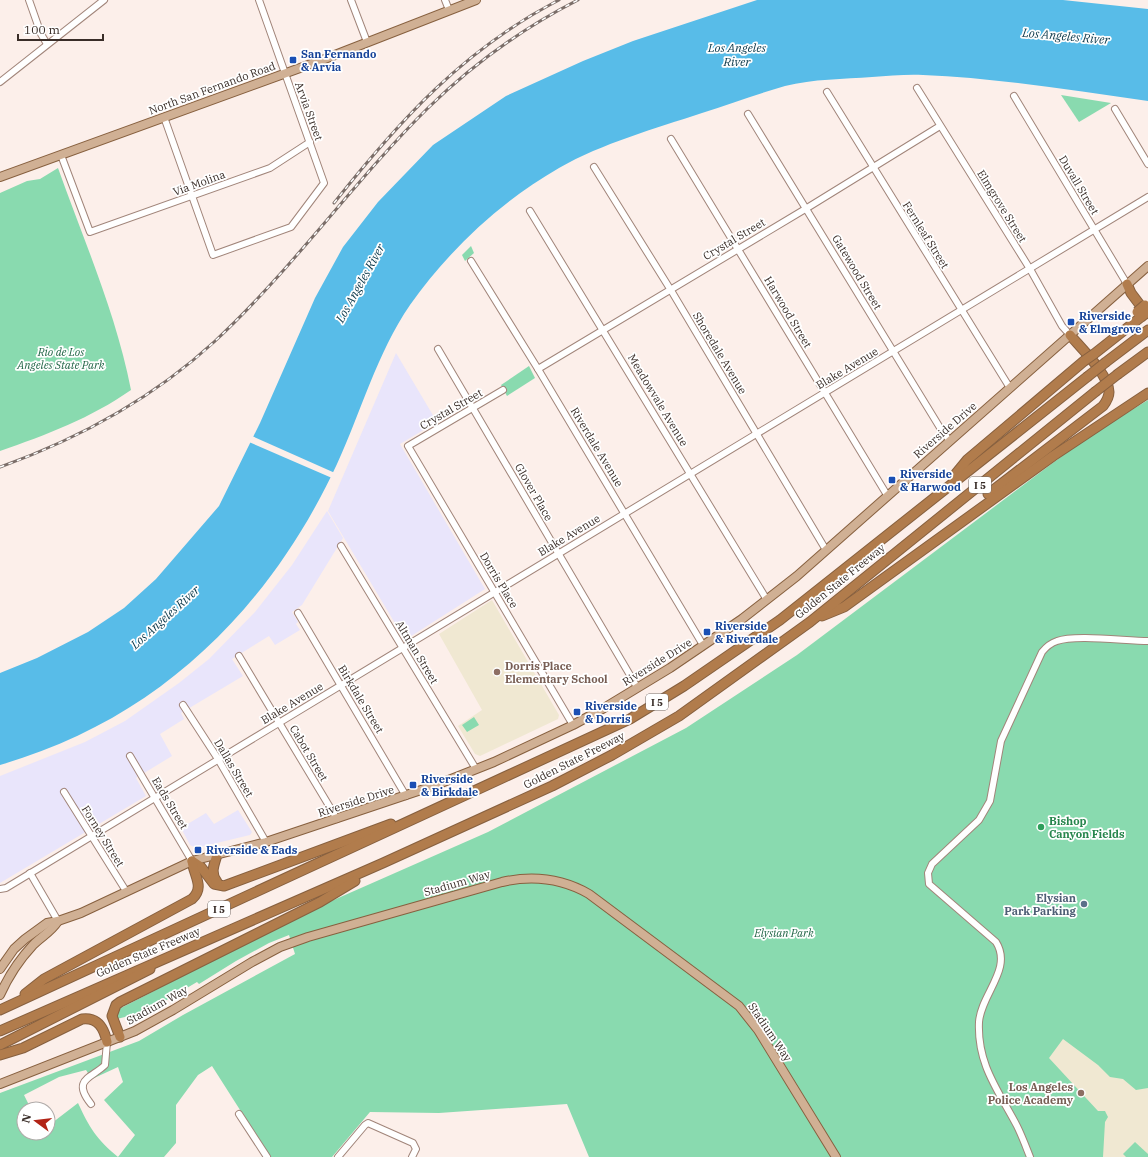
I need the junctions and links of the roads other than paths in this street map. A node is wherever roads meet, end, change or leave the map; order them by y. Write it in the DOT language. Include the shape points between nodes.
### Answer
graph roads {
  1 [pos="29,0"];
  2 [pos="104,0"];
  3 [pos="259,0"];
  4 [pos="352,0"];
  5 [pos="445,0"];
  6 [pos="476,0"];
  7 [pos="449,10"];
  8 [pos="367,42"];
  9 [pos="47,44"];
  10 [pos="285,73"];
  11 [pos="0,82"];
  12 [pos="917,88"];
  13 [pos="827,92"];
  14 [pos="1014,96"];
  15 [pos="1115,109"];
  16 [pos="748,114"];
  17 [pos="164,117"];
  18 [pos="940,126"];
  19 [pos="671,139"];
  20 [pos="310,142"];
  21 [pos="61,155"];
  22 [pos="1148,164"];
  23 [pos="594,167"];
  24 [pos="872,167"];
  25 [pos="0,176"];
  26 [pos="192,196"];
  27 [pos="1148,197"];
  28 [pos="807,208"];
  29 [pos="530,211"];
  30 [pos="1095,230"];
  31 [pos="738,248"];
  32 [pos="471,261"];
  33 [pos="1148,266"];
  34 [pos="1030,268"];
  35 [pos="1128,284"];
  36 [pos="670,289"];
  37 [pos="961,310"];
  38 [pos="1145,311"];
  39 [pos="604,329"];
  40 [pos="1147,331"];
  41 [pos="1070,335"];
  42 [pos="438,349"];
  43 [pos="894,351"];
  44 [pos="1148,352"];
  45 [pos="538,369"];
  46 [pos="1010,388"];
  47 [pos="503,390"];
  48 [pos="825,393"];
  49 [pos="1148,394"];
  50 [pos="473,408"];
  51 [pos="757,434"];
  52 [pos="950,441"];
  53 [pos="408,446"];
  54 [pos="690,474"];
  55 [pos="943,489"];
  56 [pos="887,495"];
  57 [pos="625,514"];
  58 [pos="959,523"];
  59 [pos="341,546"];
  60 [pos="826,550"];
  61 [pos="558,553"];
  62 [pos="494,592"];
  63 [pos="767,600"];
  64 [pos="298,613"];
  65 [pos="810,622"];
  66 [pos="1148,641"];
  67 [pos="704,645"];
  68 [pos="403,648"];
  69 [pos="239,656"];
  70 [pos="342,685"];
  71 [pos="637,687"];
  72 [pos="183,704"];
  73 [pos="279,722"];
  74 [pos="573,724"];
  75 [pos="130,756"];
  76 [pos="218,759"];
  77 [pos="476,769"];
  78 [pos="64,792"];
  79 [pos="406,796"];
  80 [pos="154,797"];
  81 [pos="437,808"];
  82 [pos="337,819"];
  83 [pos="92,835"];
  84 [pos="266,842"];
  85 [pos="217,855"];
  86 [pos="192,861"];
  87 [pos="383,863"];
  88 [pos="30,873"];
  89 [pos="219,885"];
  90 [pos="0,889"];
  91 [pos="126,890"];
  92 [pos="58,922"];
  93 [pos="177,953"];
  94 [pos="0,969"];
  95 [pos="0,995"];
  96 [pos="16,1002"];
  97 [pos="0,1010"];
  98 [pos="0,1031"];
  99 [pos="120,1037"];
  100 [pos="107,1042"];
  101 [pos="0,1045"];
  102 [pos="0,1056"];
  103 [pos="0,1084"];
  104 [pos="91,1104"];
  105 [pos="239,1114"];
  106 [pos="267,1157"];
  107 [pos="338,1157"];
  108 [pos="412,1157"];
  109 [pos="836,1157"];
  110 [pos="1030,1157"];
  1 -- 9 [label="street"];
  2 -- 9 [label="street"];
  3 -- 10 [label="street, Arvia Street"];
  4 -- 8 [label="street"];
  5 -- 7 [label="street"];
  6 -- 7 [label="main road, North San Fernando Road"];
  7 -- 8 [label="main road, North San Fernando Road"];
  8 -- 10 [label="main road, North San Fernando Road"];
  9 -- 11 [label="street"];
  10 -- 17 [label="main road, North San Fernando Road"];
  10 -- 20 [label="street, Arvia Street"];
  12 -- 18 [label="street, Elmgrove Street"];
  13 -- 24 [label="street, Fernleaf Street"];
  14 -- 30 [label="street, Duvall Street"];
  15 -- 22 [label="street"];
  16 -- 28 [label="street, Gatewood Street"];
  17 -- 21 [label="main road, North San Fernando Road"];
  17 -- 26 [label="street"];
  18 -- 24 [label="street, Crystal Street"];
  18 -- 34 [label="street, Elmgrove Street"];
  19 -- 31 [label="street, Harwood Street"];
  20 -- 26 [label="street, Via Molina" via="270,168"];
  20 -- 26 [label="street, Arvia Street" via="324,184 290,227 213,255"];
  21 -- 25 [label="main road, North San Fernando Road"];
  21 -- 26 [label="street, Via Molina" via="90,232"];
  23 -- 36 [label="street, Shoredale Avenue"];
  24 -- 28 [label="street, Crystal Street"];
  24 -- 37 [label="street, Fernleaf Street"];
  27 -- 30 [label="street, Blake Avenue"];
  28 -- 31 [label="street, Crystal Street"];
  28 -- 43 [label="street, Gatewood Street"];
  29 -- 39 [label="street, Meadowvale Avenue"];
  30 -- 34 [label="street, Blake Avenue"];
  30 -- 35 [label="street, Duvall Street"];
  31 -- 36 [label="street, Crystal Street"];
  31 -- 48 [label="street, Harwood Street"];
  32 -- 45 [label="street, Riverdale Avenue"];
  33 -- 35 [label="main road, Riverside Drive"];
  34 -- 37 [label="street, Blake Avenue"];
  34 -- 41 [label="street, Elmgrove Street" via="1062,326"];
  35 -- 38 [label="highway" via="1131,293"];
  35 -- 41 [label="main road, Riverside Drive"];
  36 -- 39 [label="street, Crystal Street"];
  36 -- 51 [label="street, Shoredale Avenue"];
  37 -- 43 [label="street, Blake Avenue"];
  37 -- 46 [label="street, Fernleaf Street"];
  38 -- 55 [label="highway, bridge" via="966,460"];
  39 -- 45 [label="street, Crystal Street"];
  39 -- 54 [label="street, Meadowvale Avenue"];
  40 -- 55 [label="highway, Golden State Freeway / I 5, bridge"];
  41 -- 46 [label="main road, Riverside Drive"];
  41 -- 58 [label="highway" via="1102,374 1109,393 1107,401 979,502"];
  42 -- 50 [label="street, Glover Place"];
  43 -- 48 [label="street, Blake Avenue"];
  43 -- 52 [label="street, Gatewood Street"];
  44 -- 65 [label="highway, Golden State Freeway / I 5, bridge"];
  45 -- 57 [label="street, Riverdale Avenue"];
  46 -- 52 [label="main road, Riverside Drive"];
  47 -- 50 [label="street, Crystal Street"];
  48 -- 51 [label="street, Blake Avenue"];
  48 -- 56 [label="street, Harwood Street"];
  49 -- 58 [label="highway" via="1053,456"];
  50 -- 53 [label="street, Crystal Street"];
  50 -- 61 [label="street, Glover Place"];
  51 -- 54 [label="street, Blake Avenue"];
  51 -- 60 [label="street, Shoredale Avenue"];
  52 -- 56 [label="main road, Riverside Drive"];
  53 -- 62 [label="street, Dorris Place"];
  54 -- 57 [label="street, Blake Avenue"];
  54 -- 63 [label="street, Meadowvale Avenue"];
  55 -- 81 [label="highway, Golden State Freeway / I 5" via="780,620 684,686 630,718"];
  56 -- 60 [label="main road, Riverside Drive"];
  57 -- 61 [label="street, Blake Avenue"];
  57 -- 67 [label="street, Riverdale Avenue"];
  58 -- 65 [label="highway" via="844,607"];
  59 -- 68 [label="street, Altman Street"];
  60 -- 63 [label="main road, Riverside Drive"];
  61 -- 62 [label="street, Blake Avenue"];
  61 -- 71 [label="street, Glover Place"];
  62 -- 68 [label="street, Blake Avenue"];
  62 -- 74 [label="street, Dorris Place"];
  63 -- 67 [label="main road, Riverside Drive"];
  64 -- 70 [label="street, Birkdale Street"];
  65 -- 87 [label="highway, Golden State Freeway / I 5" via="679,716 612,755 552,786"];
  66 -- 110 [label="street" via="1070,638 1057,641 1042,652 1001,740 990,801 978,820 932,864 928,873 929,884 1000,948 1002,958 999,971 982,1007 979,1041 984,1063 1018,1127"];
  67 -- 71 [label="main road, Riverside Drive"];
  68 -- 70 [label="street, Blake Avenue"];
  68 -- 77 [label="street, Altman Street"];
  69 -- 73 [label="street, Cabot Street"];
  70 -- 73 [label="street, Blake Avenue"];
  70 -- 79 [label="street, Birkdale Street"];
  71 -- 74 [label="main road, Riverside Drive"];
  72 -- 76 [label="street, Dallas Street"];
  73 -- 76 [label="street, Blake Avenue"];
  73 -- 82 [label="street, Cabot Street"];
  74 -- 77 [label="main road, Riverside Drive"];
  75 -- 80 [label="street, Eads Street"];
  76 -- 80 [label="street, Blake Avenue"];
  76 -- 84 [label="street, Dallas Street"];
  77 -- 79 [label="main road, Riverside Drive"];
  78 -- 83 [label="street, Forney Street"];
  79 -- 82 [label="main road, Riverside Drive"];
  80 -- 83 [label="street, Blake Avenue"];
  80 -- 86 [label="street, Eads Street"];
  81 -- 89 [label="highway" via="230,884"];
  81 -- 96 [label="highway, Golden State Freeway / I 5"];
  82 -- 84 [label="main road, Riverside Drive"];
  83 -- 88 [label="street, Blake Avenue"];
  83 -- 91 [label="street, Forney Street"];
  84 -- 85 [label="main road, Riverside Drive"];
  85 -- 86 [label="main road, Riverside Drive"];
  85 -- 89 [label="highway" via="213,874"];
  86 -- 89 [label="highway" via="201,867 210,880"];
  86 -- 91 [label="main road, Riverside Drive"];
  86 -- 96 [label="highway" via="193,870 199,881 196,895 192,899 44,979"];
  87 -- 93 [label="highway, Golden State Freeway / I 5"];
  87 -- 99 [label="highway" via="320,902 120,1002 112,1016"];
  88 -- 90 [label="street, Blake Avenue"];
  88 -- 92 [label="street"];
  91 -- 92 [label="main road, Riverside Drive"];
  92 -- 94 [label="main road, Riverside Drive" via="47,923 36,929 14,949"];
  92 -- 95 [label="main road, Riverside Drive" via="24,956"];
  93 -- 98 [label="highway, Golden State Freeway / I 5"];
  93 -- 101 [label="highway" via="142,974"];
  96 -- 97 [label="highway, Golden State Freeway / I 5"];
  99 -- 100 [label="main road, Stadium Way"];
  99 -- 109 [label="main road, Stadium Way" via="162,1017 266,954 294,942 508,881 528,878 553,880 589,894 739,1006 758,1030"];
  100 -- 102 [label="highway" via="101,1025 89,1018 82,1019 24,1048"];
  100 -- 103 [label="main road, Stadium Way"];
  100 -- 104 [label="street" via="105,1065 84,1082 84,1092"];
  105 -- 106 [label="street"];
  107 -- 108 [label="street" via="368,1123 413,1143 416,1149"];
}
